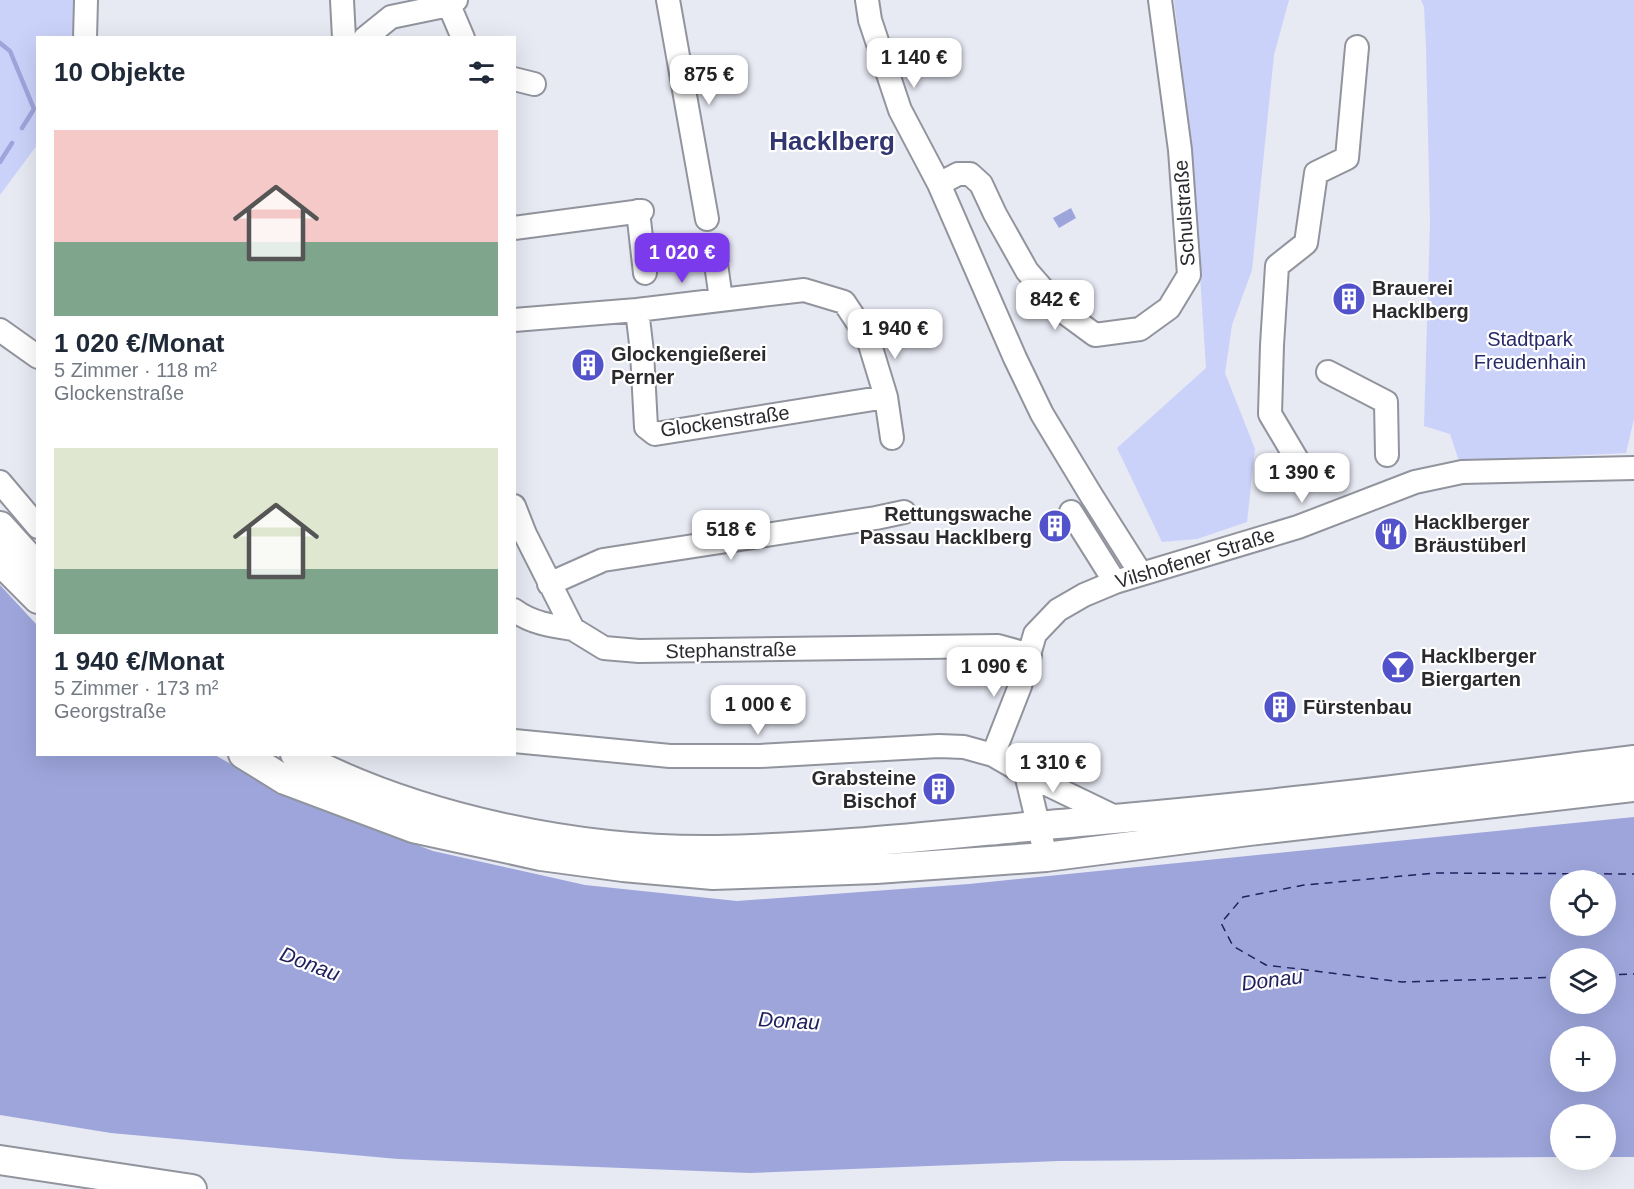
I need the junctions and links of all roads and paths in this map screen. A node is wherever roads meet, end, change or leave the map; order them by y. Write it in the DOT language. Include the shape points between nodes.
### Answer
graph roads {
  1 [pos="86,0"];
  2 [pos="342,0"];
  3 [pos="669,0"];
  4 [pos="867,0"];
  5 [pos="1160,0"];
  6 [pos="452,2"];
  7 [pos="85,36"];
  8 [pos="344,36"];
  9 [pos="367,36"];
  10 [pos="462,36"];
  11 [pos="1357,47"];
  12 [pos="939,184"];
  13 [pos="707,219"];
  14 [pos="516,228"];
  15 [pos="714,250"];
  16 [pos="645,273"];
  17 [pos="721,299"];
  18 [pos="637,310"];
  19 [pos="516,320"];
  20 [pos="0,330"];
  21 [pos="36,356"];
  22 [pos="1328,372"];
  23 [pos="886,397"];
  24 [pos="892,438"];
  25 [pos="1387,454"];
  26 [pos="1302,468"];
  27 [pos="1634,468"];
  28 [pos="0,482"];
  29 [pos="516,511"];
  30 [pos="904,512"];
  31 [pos="1071,512"];
  32 [pos="36,525"];
  33 [pos="0,526"];
  34 [pos="0,561"];
  35 [pos="36,566"];
  36 [pos="1142,574"];
  37 [pos="1115,582"];
  38 [pos="549,584"];
  39 [pos="36,597"];
  40 [pos="516,612"];
  41 [pos="573,629"];
  42 [pos="1030,655"];
  43 [pos="516,741"];
  44 [pos="993,755"];
  45 [pos="246,756"];
  46 [pos="299,756"];
  47 [pos="1634,760"];
  48 [pos="1026,774"];
  49 [pos="1634,787"];
  50 [pos="1118,819"];
  51 [pos="1039,825"];
  52 [pos="1046,857"];
  53 [pos="0,1160"];
  54 [pos="192,1189"];
  1 -- 7 [label="street"];
  2 -- 8 [label="street"];
  3 -- 13 [label="street"];
  4 -- 12 [label="street" via="900,110"];
  5 -- 12 [label="street, Schulstraße" via="1180,150 1189,276 1169,308 1140,329 1095,335 1061,310 1027,271 981,184 970,174 958,174"];
  6 -- 9 [label="street" via="391,17"];
  6 -- 10 [label="street"];
  11 -- 26 [label="street" via="1347,158 1316,173 1306,243 1277,266 1270,414"];
  12 -- 36 [label="street" via="1042,414"];
  14 -- 16 [label="street" via="640,211"];
  15 -- 17 [label="street"];
  17 -- 18 [label="street"];
  17 -- 23 [label="street" via="804,290 844,302 868,338"];
  18 -- 19 [label="street"];
  18 -- 23 [label="street, Glockenstraße" via="646,427 655,434"];
  20 -- 21 [label="street"];
  22 -- 25 [label="street" via="1386,402"];
  23 -- 24 [label="street"];
  27 -- 36 [label="street, Vilshofener Straße" via="1446,475"];
  28 -- 32 [label="street"];
  29 -- 38 [label="street"];
  30 -- 38 [label="street" via="603,560"];
  31 -- 37 [label="street"];
  33 -- 35 [label="main road"];
  34 -- 39 [label="main road"];
  36 -- 37 [label="street, Vilshofener Straße"];
  37 -- 42 [label="street, Vilshofener Straße" via="1058,610 1035,634"];
  38 -- 41 [label="street"];
  40 -- 41 [label="street" via="550,626"];
  41 -- 42 [label="street, Stephanstraße" via="604,648 639,651 998,646"];
  42 -- 44 [label="street, Vilshofener Straße"];
  43 -- 44 [label="street" via="670,756 760,756 939,746 964,747"];
  44 -- 48 [label="street"];
  45 -- 52 [label="main road" via="285,780 412,828 541,856 623,867 713,875"];
  46 -- 51 [label="main road" via="359,784 428,809 546,837 628,846 715,850 880,842"];
  47 -- 50 [label="main road"];
  48 -- 50 [label="street"];
  48 -- 51 [label="street"];
  49 -- 52 [label="main road"];
  50 -- 51 [label="main road"];
  51 -- 52 [label="street"];
  53 -- 54 [label="main road"];
}
